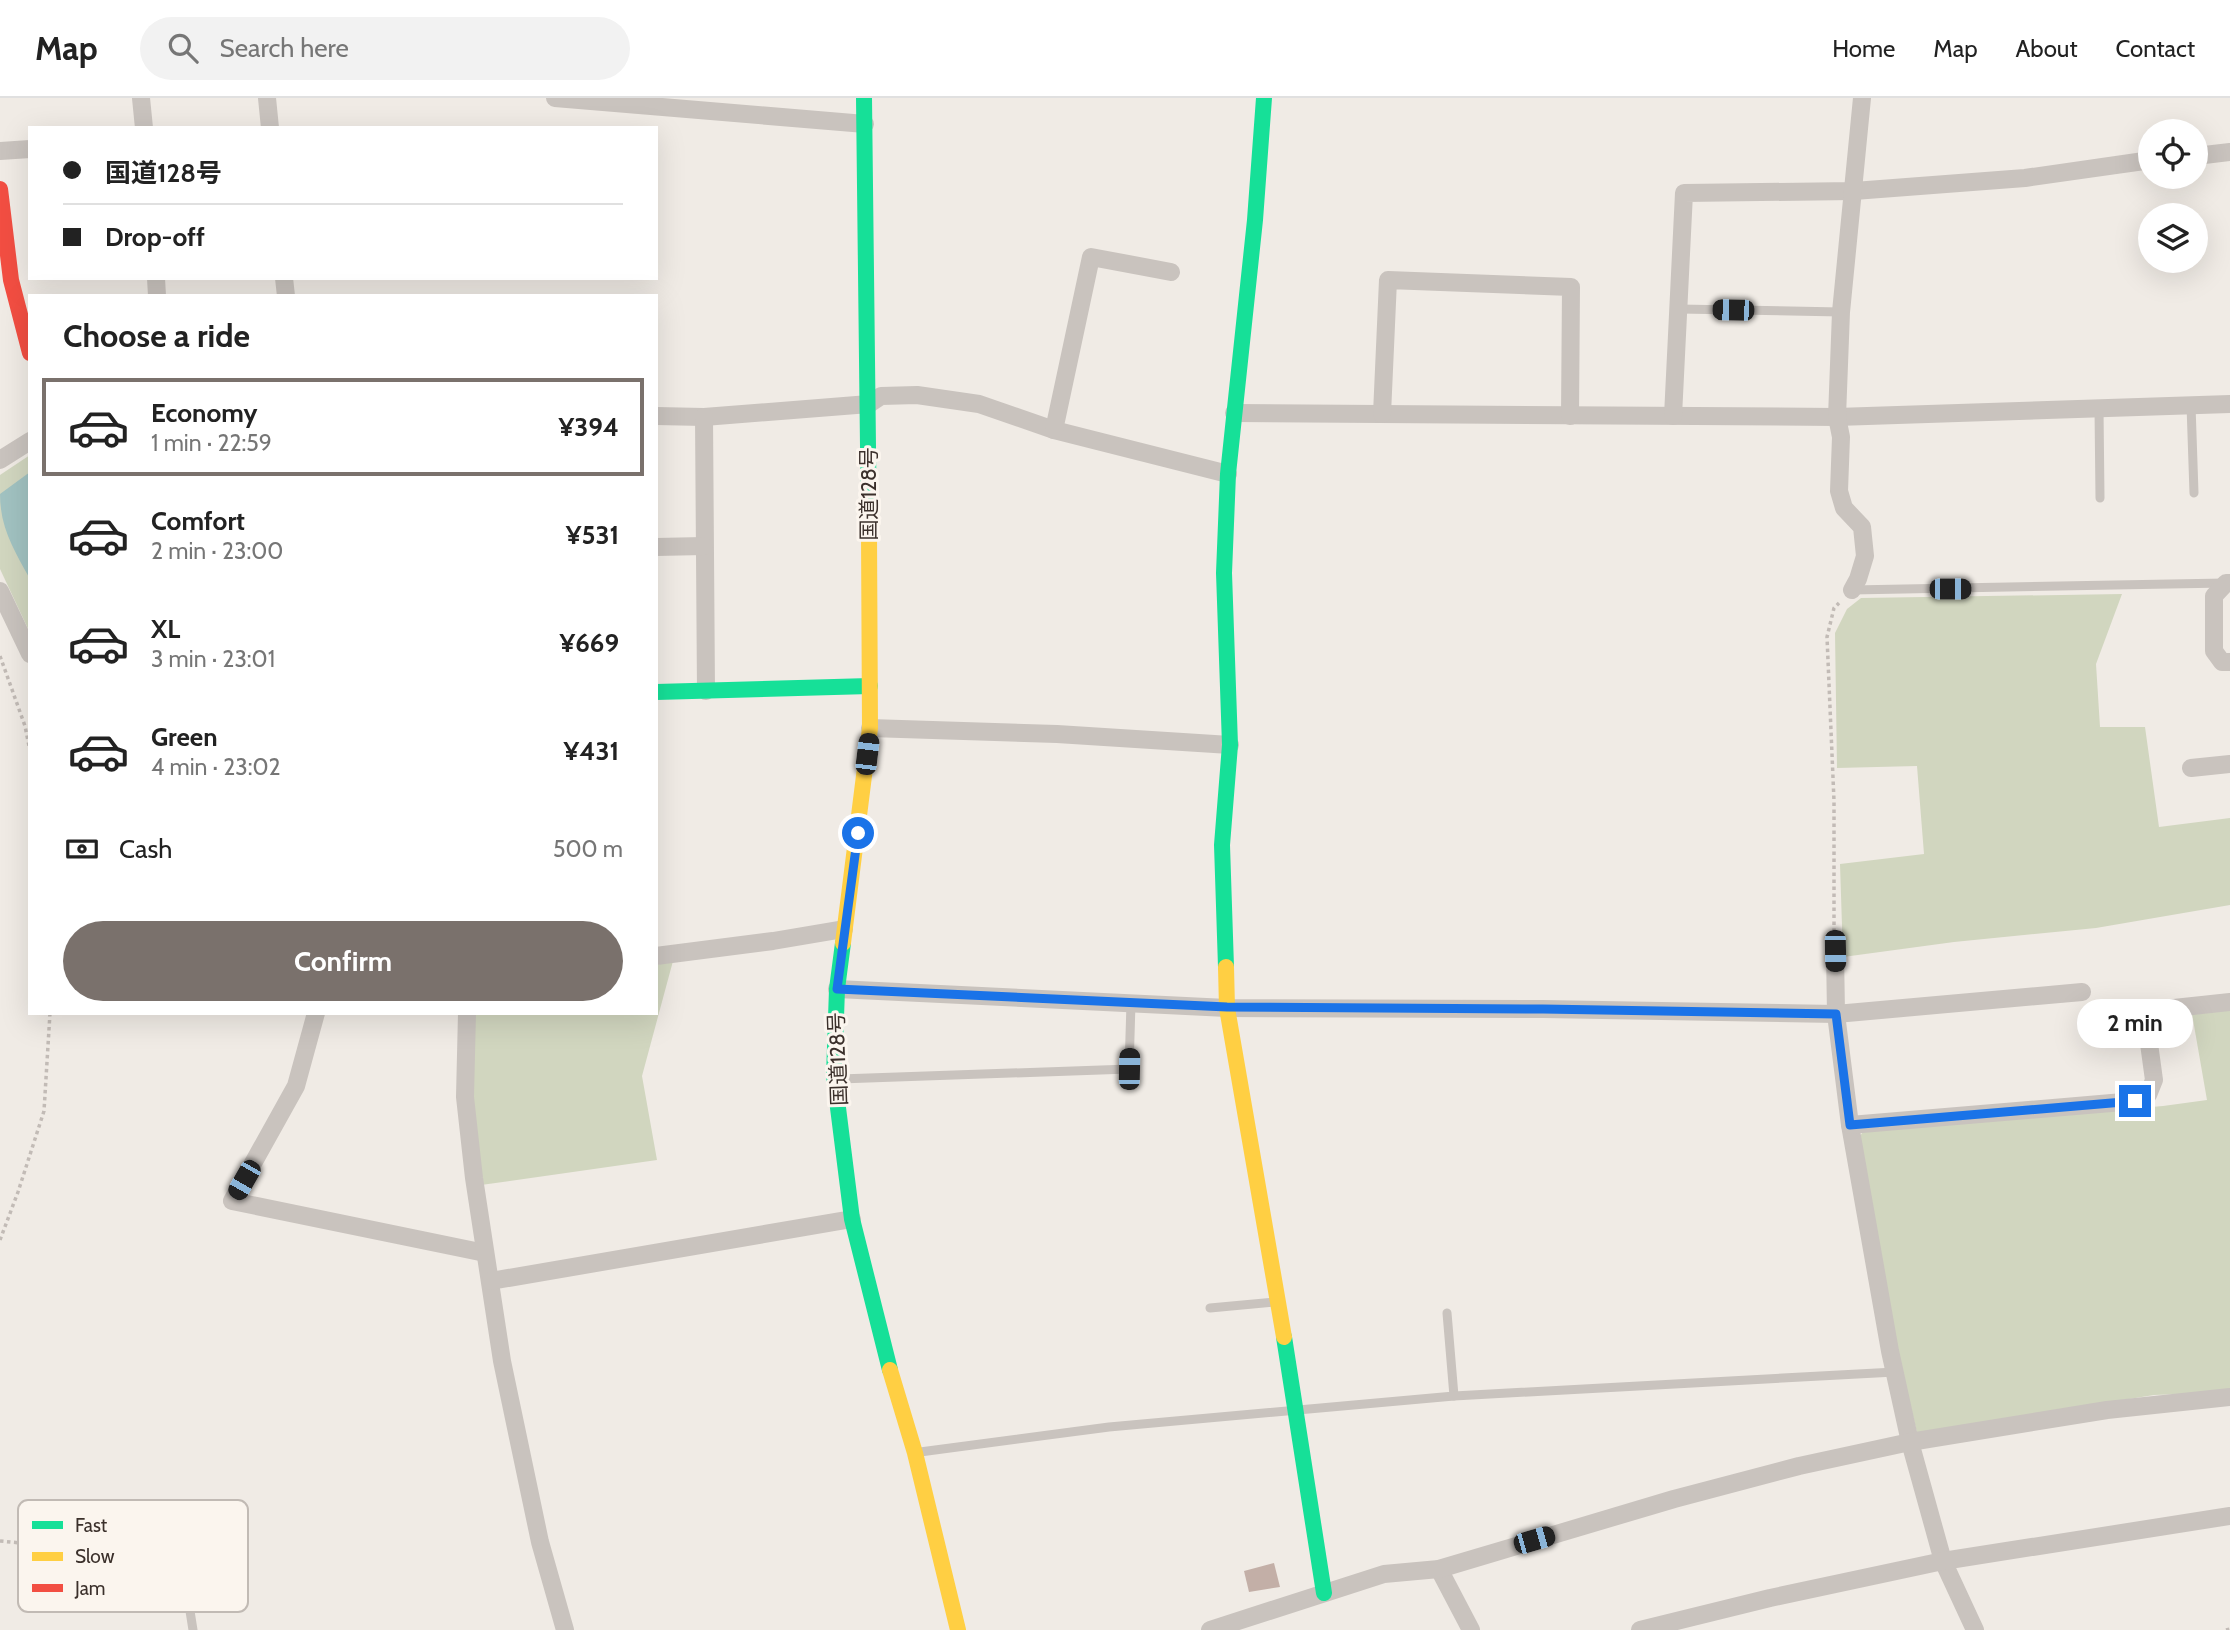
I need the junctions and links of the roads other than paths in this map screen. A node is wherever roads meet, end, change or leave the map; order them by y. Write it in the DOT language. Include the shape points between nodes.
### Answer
graph roads {
  1 [pos="141,98"];
  2 [pos="267,98"];
  3 [pos="555,98"];
  4 [pos="864,98"];
  5 [pos="1264,98"];
  6 [pos="1862,98"];
  7 [pos="642,101"];
  8 [pos="865,124"];
  9 [pos="144,126"];
  10 [pos="270,126"];
  11 [pos="28,149"];
  12 [pos="0,151"];
  13 [pos="2230,152"];
  14 [pos="2208,155"];
  15 [pos="2138,162"];
  16 [pos="0,189"];
  17 [pos="1854,191"];
  18 [pos="1171,272"];
  19 [pos="1679,309"];
  20 [pos="1841,312"];
  21 [pos="28,346"];
  22 [pos="869,404"];
  23 [pos="2230,404"];
  24 [pos="2191,405"];
  25 [pos="2099,409"];
  26 [pos="1234,413"];
  27 [pos="1382,414"];
  28 [pos="658,416"];
  29 [pos="704,416"];
  30 [pos="1570,416"];
  31 [pos="1673,416"];
  32 [pos="1837,417"];
  33 [pos="1054,430"];
  34 [pos="28,442"];
  35 [pos="0,460"];
  36 [pos="1228,474"];
  37 [pos="2194,493"];
  38 [pos="2100,498"];
  39 [pos="704,546"];
  40 [pos="658,547"];
  41 [pos="2228,583"];
  42 [pos="1852,590"];
  43 [pos="0,591"];
  44 [pos="28,650"];
  45 [pos="2230,662"];
  46 [pos="870,686"];
  47 [pos="706,691"];
  48 [pos="658,692"];
  49 [pos="870,728"];
  50 [pos="1230,745"];
  51 [pos="2230,764"];
  52 [pos="2191,768"];
  53 [pos="844,929"];
  54 [pos="1835,951"];
  55 [pos="658,956"];
  56 [pos="837,989"];
  57 [pos="2082,992"];
  58 [pos="2230,1002"];
  59 [pos="1131,1003"];
  60 [pos="1227,1007"];
  61 [pos="1836,1014"];
  62 [pos="315,1015"];
  63 [pos="467,1015"];
  64 [pos="835,1079"];
  65 [pos="1850,1125"];
  66 [pos="852,1219"];
  67 [pos="485,1253"];
  68 [pos="491,1281"];
  69 [pos="1278,1302"];
  70 [pos="1210,1308"];
  71 [pos="1447,1313"];
  72 [pos="1895,1372"];
  73 [pos="1454,1396"];
  74 [pos="2230,1397"];
  75 [pos="1297,1410"];
  76 [pos="1910,1442"];
  77 [pos="915,1453"];
  78 [pos="2230,1516"];
  79 [pos="1943,1561"];
  80 [pos="1438,1569"];
  81 [pos="1324,1593"];
  82 [pos="190,1612"];
  83 [pos="193,1630"];
  84 [pos="198,1630"];
  85 [pos="565,1630"];
  86 [pos="958,1630"];
  87 [pos="1210,1630"];
  88 [pos="1471,1630"];
  89 [pos="1640,1630"];
  90 [pos="1975,1630"];
  1 -- 9 [label="street"];
  2 -- 10 [label="street"];
  3 -- 7 [label="street"];
  4 -- 8 [label="main road, 国道128号"];
  5 -- 26 [label="main road"];
  6 -- 17 [label="street"];
  7 -- 8 [label="street"];
  8 -- 22 [label="main road, 国道128号"];
  11 -- 12 [label="street"];
  13 -- 14 [label="street"];
  15 -- 17 [label="street" via="2025,178"];
  16 -- 21 [label="main road" via="10,280"];
  17 -- 19 [label="street" via="1684,193"];
  17 -- 20 [label="street"];
  18 -- 33 [label="street" via="1091,257"];
  19 -- 20 [label="lane"];
  19 -- 31 [label="street"];
  20 -- 32 [label="street"];
  22 -- 29 [label="street"];
  22 -- 33 [label="street" via="881,396 979,404"];
  22 -- 46 [label="main road, 国道128号"];
  23 -- 24 [label="street"];
  24 -- 25 [label="street"];
  24 -- 37 [label="lane"];
  25 -- 32 [label="street"];
  25 -- 38 [label="lane"];
  26 -- 27 [label="street"];
  26 -- 36 [label="main road"];
  27 -- 30 [label="street"];
  27 -- 30 [label="street" via="1388,280 1571,287"];
  28 -- 29 [label="street"];
  29 -- 39 [label="street"];
  30 -- 31 [label="street"];
  31 -- 32 [label="street"];
  32 -- 42 [label="street" via="1839,491 1844,508 1862,527 1865,556"];
  33 -- 36 [label="street"];
  34 -- 35 [label="street"];
  36 -- 50 [label="main road" via="1224,573"];
  39 -- 40 [label="street"];
  39 -- 47 [label="street"];
  41 -- 42 [label="lane"];
  41 -- 45 [label="street" via="2214,596 2214,651 2222,662"];
  43 -- 44 [label="street"];
  46 -- 47 [label="main road"];
  46 -- 49 [label="main road, 国道128号"];
  47 -- 48 [label="main road"];
  49 -- 50 [label="street"];
  49 -- 53 [label="main road, 国道128号"];
  50 -- 60 [label="main road" via="1222,845"];
  51 -- 52 [label="street"];
  53 -- 55 [label="street"];
  53 -- 56 [label="main road, 国道128号"];
  54 -- 61 [label="street"];
  56 -- 59 [label="street"];
  56 -- 64 [label="main road, 国道128号"];
  57 -- 61 [label="street"];
  58 -- 65 [label="street" via="2156,1014 2147,1029 2154,1080 2148,1095 2135,1101"];
  59 -- 60 [label="street"];
  59 -- 64 [label="lane" via="1129,1069"];
  60 -- 61 [label="street"];
  60 -- 69 [label="main road"];
  61 -- 65 [label="street"];
  62 -- 67 [label="street" via="296,1086 232,1201"];
  63 -- 67 [label="street" via="464,1097"];
  64 -- 66 [label="main road, 国道128号"];
  65 -- 72 [label="street"];
  66 -- 68 [label="street"];
  66 -- 77 [label="main road, 国道128号"];
  67 -- 68 [label="street"];
  68 -- 85 [label="street" via="522,1465"];
  69 -- 70 [label="lane"];
  69 -- 75 [label="main road"];
  71 -- 73 [label="lane"];
  72 -- 73 [label="lane"];
  72 -- 76 [label="street"];
  73 -- 75 [label="lane"];
  74 -- 76 [label="street" via="2107,1410"];
  75 -- 77 [label="lane" via="1110,1427"];
  75 -- 81 [label="main road"];
  76 -- 79 [label="street"];
  76 -- 80 [label="street" via="1674,1499"];
  77 -- 86 [label="main road, 国道128号"];
  78 -- 79 [label="street"];
  79 -- 89 [label="street"];
  79 -- 90 [label="street"];
  80 -- 81 [label="street" via="1384,1574"];
  80 -- 88 [label="street"];
  81 -- 87 [label="street"];
  82 -- 83 [label="lane"];
  83 -- 84 [label="lane"];
}
